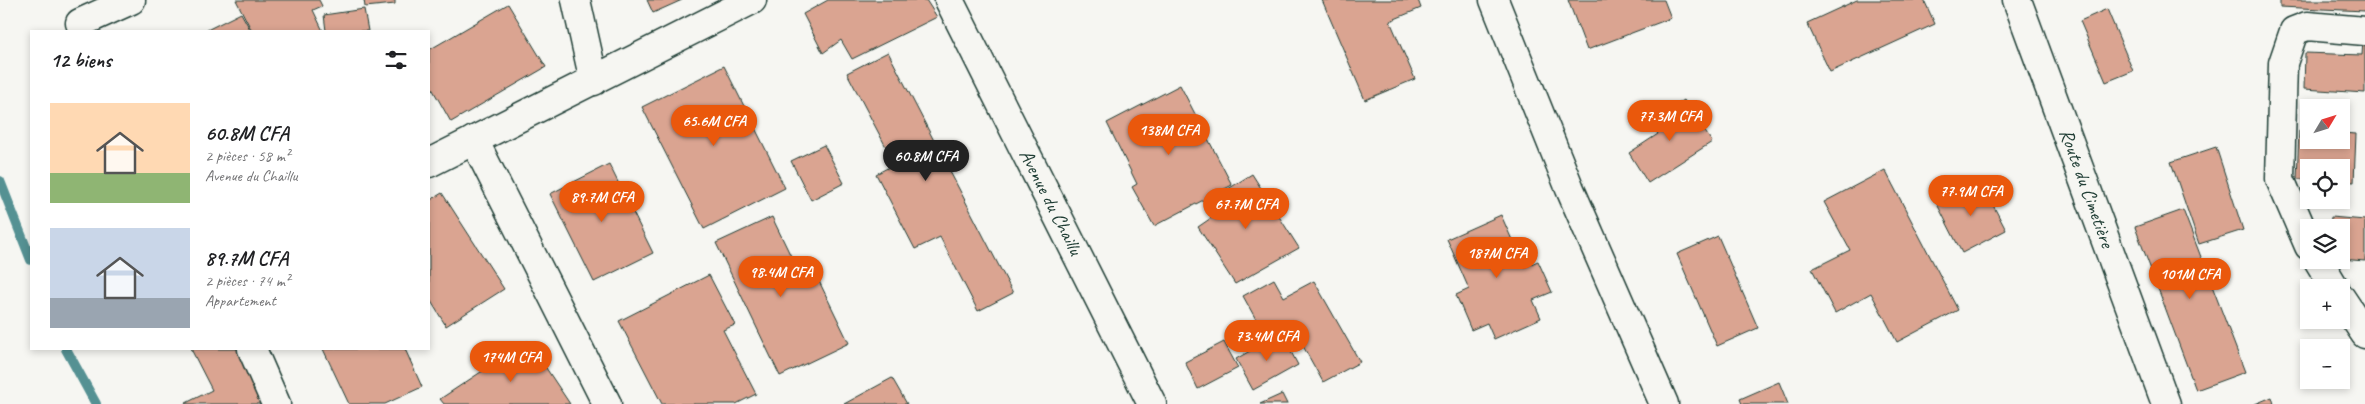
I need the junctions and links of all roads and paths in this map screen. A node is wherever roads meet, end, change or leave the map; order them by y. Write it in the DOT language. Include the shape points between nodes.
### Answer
graph roads {
  1 [pos="131,0"];
  2 [pos="576,0"];
  3 [pos="752,0"];
  4 [pos="949,0"];
  5 [pos="1494,0"];
  6 [pos="2017,0"];
  7 [pos="80,23"];
  8 [pos="2365,32"];
  9 [pos="594,81"];
  10 [pos="474,140"];
  11 [pos="430,162"];
  12 [pos="2300,225"];
  13 [pos="2325,269"];
  14 [pos="2333,279"];
  15 [pos="2350,303"];
  16 [pos="2365,334"];
  17 [pos="252,350"];
  18 [pos="276,404"];
  19 [pos="607,404"];
  20 [pos="1152,404"];
  21 [pos="1664,404"];
  22 [pos="2166,404"];
  1 -- 7 [label="street"];
  2 -- 9 [label="street"];
  3 -- 9 [label="street"];
  4 -- 20 [label="street, Avenue du Chaillu"];
  5 -- 21 [label="street" via="1570,189"];
  6 -- 22 [label="street, Route du Cimetière"];
  8 -- 12 [label="street" via="2307,26 2294,31 2283,63 2280,179"];
  9 -- 10 [label="street"];
  10 -- 11 [label="street"];
  10 -- 19 [label="street"];
  13 -- 14 [label="street"];
  15 -- 16 [label="street"];
  17 -- 18 [label="street"];
}
